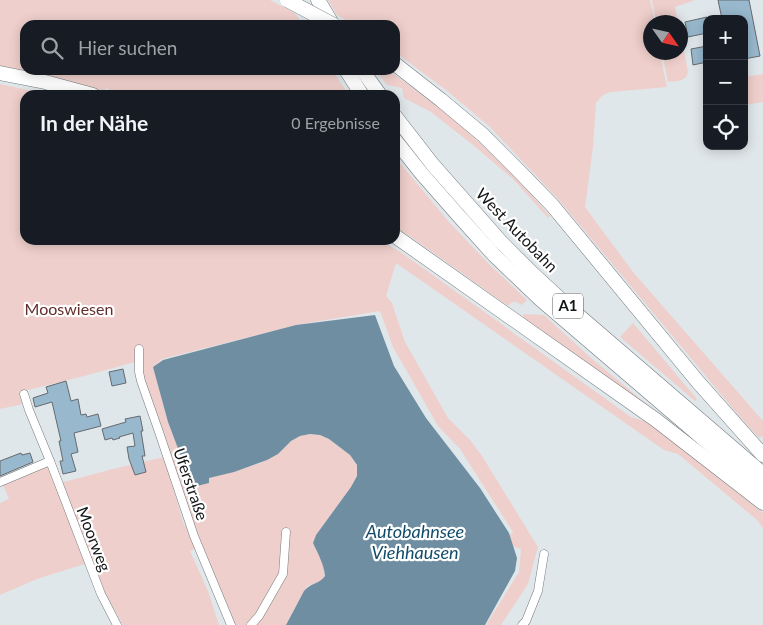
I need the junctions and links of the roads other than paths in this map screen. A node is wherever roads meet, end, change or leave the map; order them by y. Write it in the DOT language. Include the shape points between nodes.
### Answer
graph roads {
  1 [pos="287,0"];
  2 [pos="302,0"];
  3 [pos="318,0"];
  4 [pos="313,20"];
  5 [pos="324,20"];
  6 [pos="330,20"];
  7 [pos="400,68"];
  8 [pos="0,73"];
  9 [pos="349,75"];
  10 [pos="366,75"];
  11 [pos="75,90"];
  12 [pos="359,90"];
  13 [pos="376,90"];
  14 [pos="400,122"];
  15 [pos="400,146"];
  16 [pos="400,239"];
  17 [pos="139,349"];
  18 [pos="24,394"];
  19 [pos="763,454"];
  20 [pos="50,461"];
  21 [pos="763,474"];
  22 [pos="0,482"];
  23 [pos="763,490"];
  24 [pos="763,503"];
  25 [pos="286,532"];
  26 [pos="544,554"];
  27 [pos="117,625"];
  28 [pos="231,625"];
  29 [pos="252,625"];
  30 [pos="522,625"];
  1 -- 5 [label="highway, bridge"];
  2 -- 4 [label="highway"];
  3 -- 6 [label="highway"];
  7 -- 19 [label="highway" via="483,135 546,199 698,382"];
  8 -- 11 [label="highway"];
  9 -- 12 [label="highway"];
  10 -- 13 [label="highway"];
  14 -- 21 [label="highway, West Autobahn / A1" via="433,165 534,275"];
  15 -- 23 [label="highway, West Autobahn / A1" via="458,215 540,299"];
  16 -- 24 [label="highway" via="656,420"];
  17 -- 28 [label="street, Uferstraße" via="138,372 194,536"];
  18 -- 20 [label="street, Moorweg"];
  20 -- 22 [label="street"];
  20 -- 27 [label="street, Moorweg" via="101,594"];
  25 -- 29 [label="street" via="283,574"];
  26 -- 30 [label="street" via="538,591"];
}
